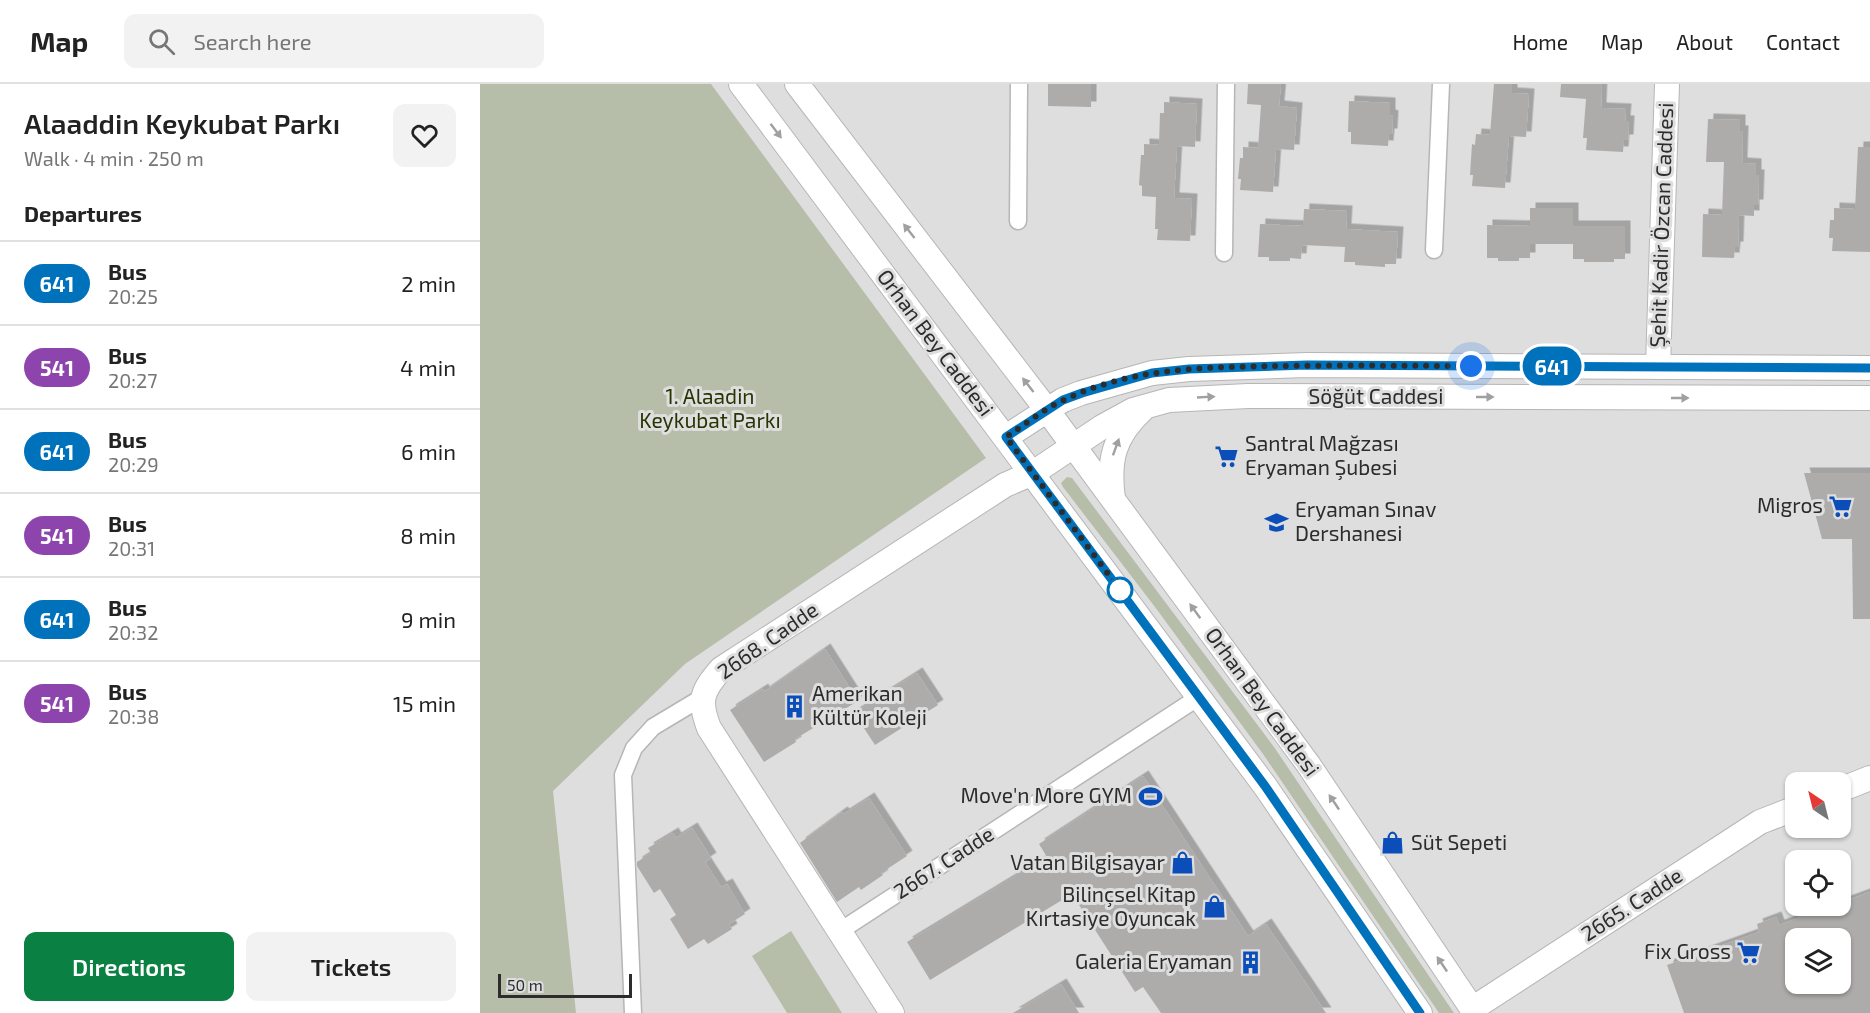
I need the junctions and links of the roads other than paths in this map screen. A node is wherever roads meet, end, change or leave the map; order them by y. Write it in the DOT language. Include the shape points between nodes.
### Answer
graph roads {
  1 [pos="741,84"];
  2 [pos="797,84"];
  3 [pos="1019,84"];
  4 [pos="1226,84"];
  5 [pos="1441,84"];
  6 [pos="1667,84"];
  7 [pos="1018,221"];
  8 [pos="1434,250"];
  9 [pos="1224,254"];
  10 [pos="1658,367"];
  11 [pos="1870,368"];
  12 [pos="1870,398"];
  13 [pos="1148,404"];
  14 [pos="1047,410"];
  15 [pos="1006,437"];
  16 [pos="1074,446"];
  17 [pos="1033,473"];
  18 [pos="1113,500"];
  19 [pos="702,697"];
  20 [pos="1199,698"];
  21 [pos="1870,778"];
  22 [pos="1851,786"];
  23 [pos="1785,812"];
  24 [pos="840,931"];
  25 [pos="1473,1011"];
  26 [pos="633,1013"];
  27 [pos="892,1013"];
  28 [pos="1420,1013"];
  1 -- 15 [label="main road, Orhan Bey Caddesi, one-way"];
  14 -- 2 [label="main road, Orhan Bey Caddesi, one-way"];
  3 -- 7 [label="street"];
  4 -- 9 [label="street"];
  5 -- 8 [label="street"];
  6 -- 10 [label="main road, Şehit Kadir Özcan Caddesi"];
  10 -- 11 [label="main road, Söğüt Caddesi"];
  10 -- 14 [label="main road, Söğüt Caddesi" via="1307,365 1189,369 1152,373 1102,386"];
  13 -- 12 [label="main road, Söğüt Caddesi, one-way" via="1248,396"];
  13 -- 16 [label="main road, Söğüt Caddesi" via="1122,415"];
  18 -- 13 [label="main road, one-way" via="1112,460 1118,440 1129,422"];
  14 -- 15 [label="main road, Söğüt Caddesi"];
  14 -- 16 [label="main road, Orhan Bey Caddesi"];
  15 -- 17 [label="main road, Orhan Bey Caddesi"];
  16 -- 17 [label="main road, 2668. Cadde"];
  16 -- 18 [label="main road, Orhan Bey Caddesi"];
  17 -- 19 [label="main road, 2668. Cadde" via="1005,485 721,669"];
  17 -- 20 [label="main road, Orhan Bey Caddesi"];
  25 -- 18 [label="main road, Orhan Bey Caddesi, one-way" via="1308,764"];
  19 -- 24 [label="main road, 2668. Cadde" via="710,728"];
  19 -- 26 [label="street" via="653,727 634,748 623,775"];
  20 -- 24 [label="street, 2667. Cadde"];
  20 -- 28 [label="main road, Orhan Bey Caddesi" via="1265,786"];
  21 -- 22 [label="main road"];
  23 -- 25 [label="main road, 2665. Cadde" via="1760,822"];
  24 -- 27 [label="main road, 2668. Cadde"];
}
